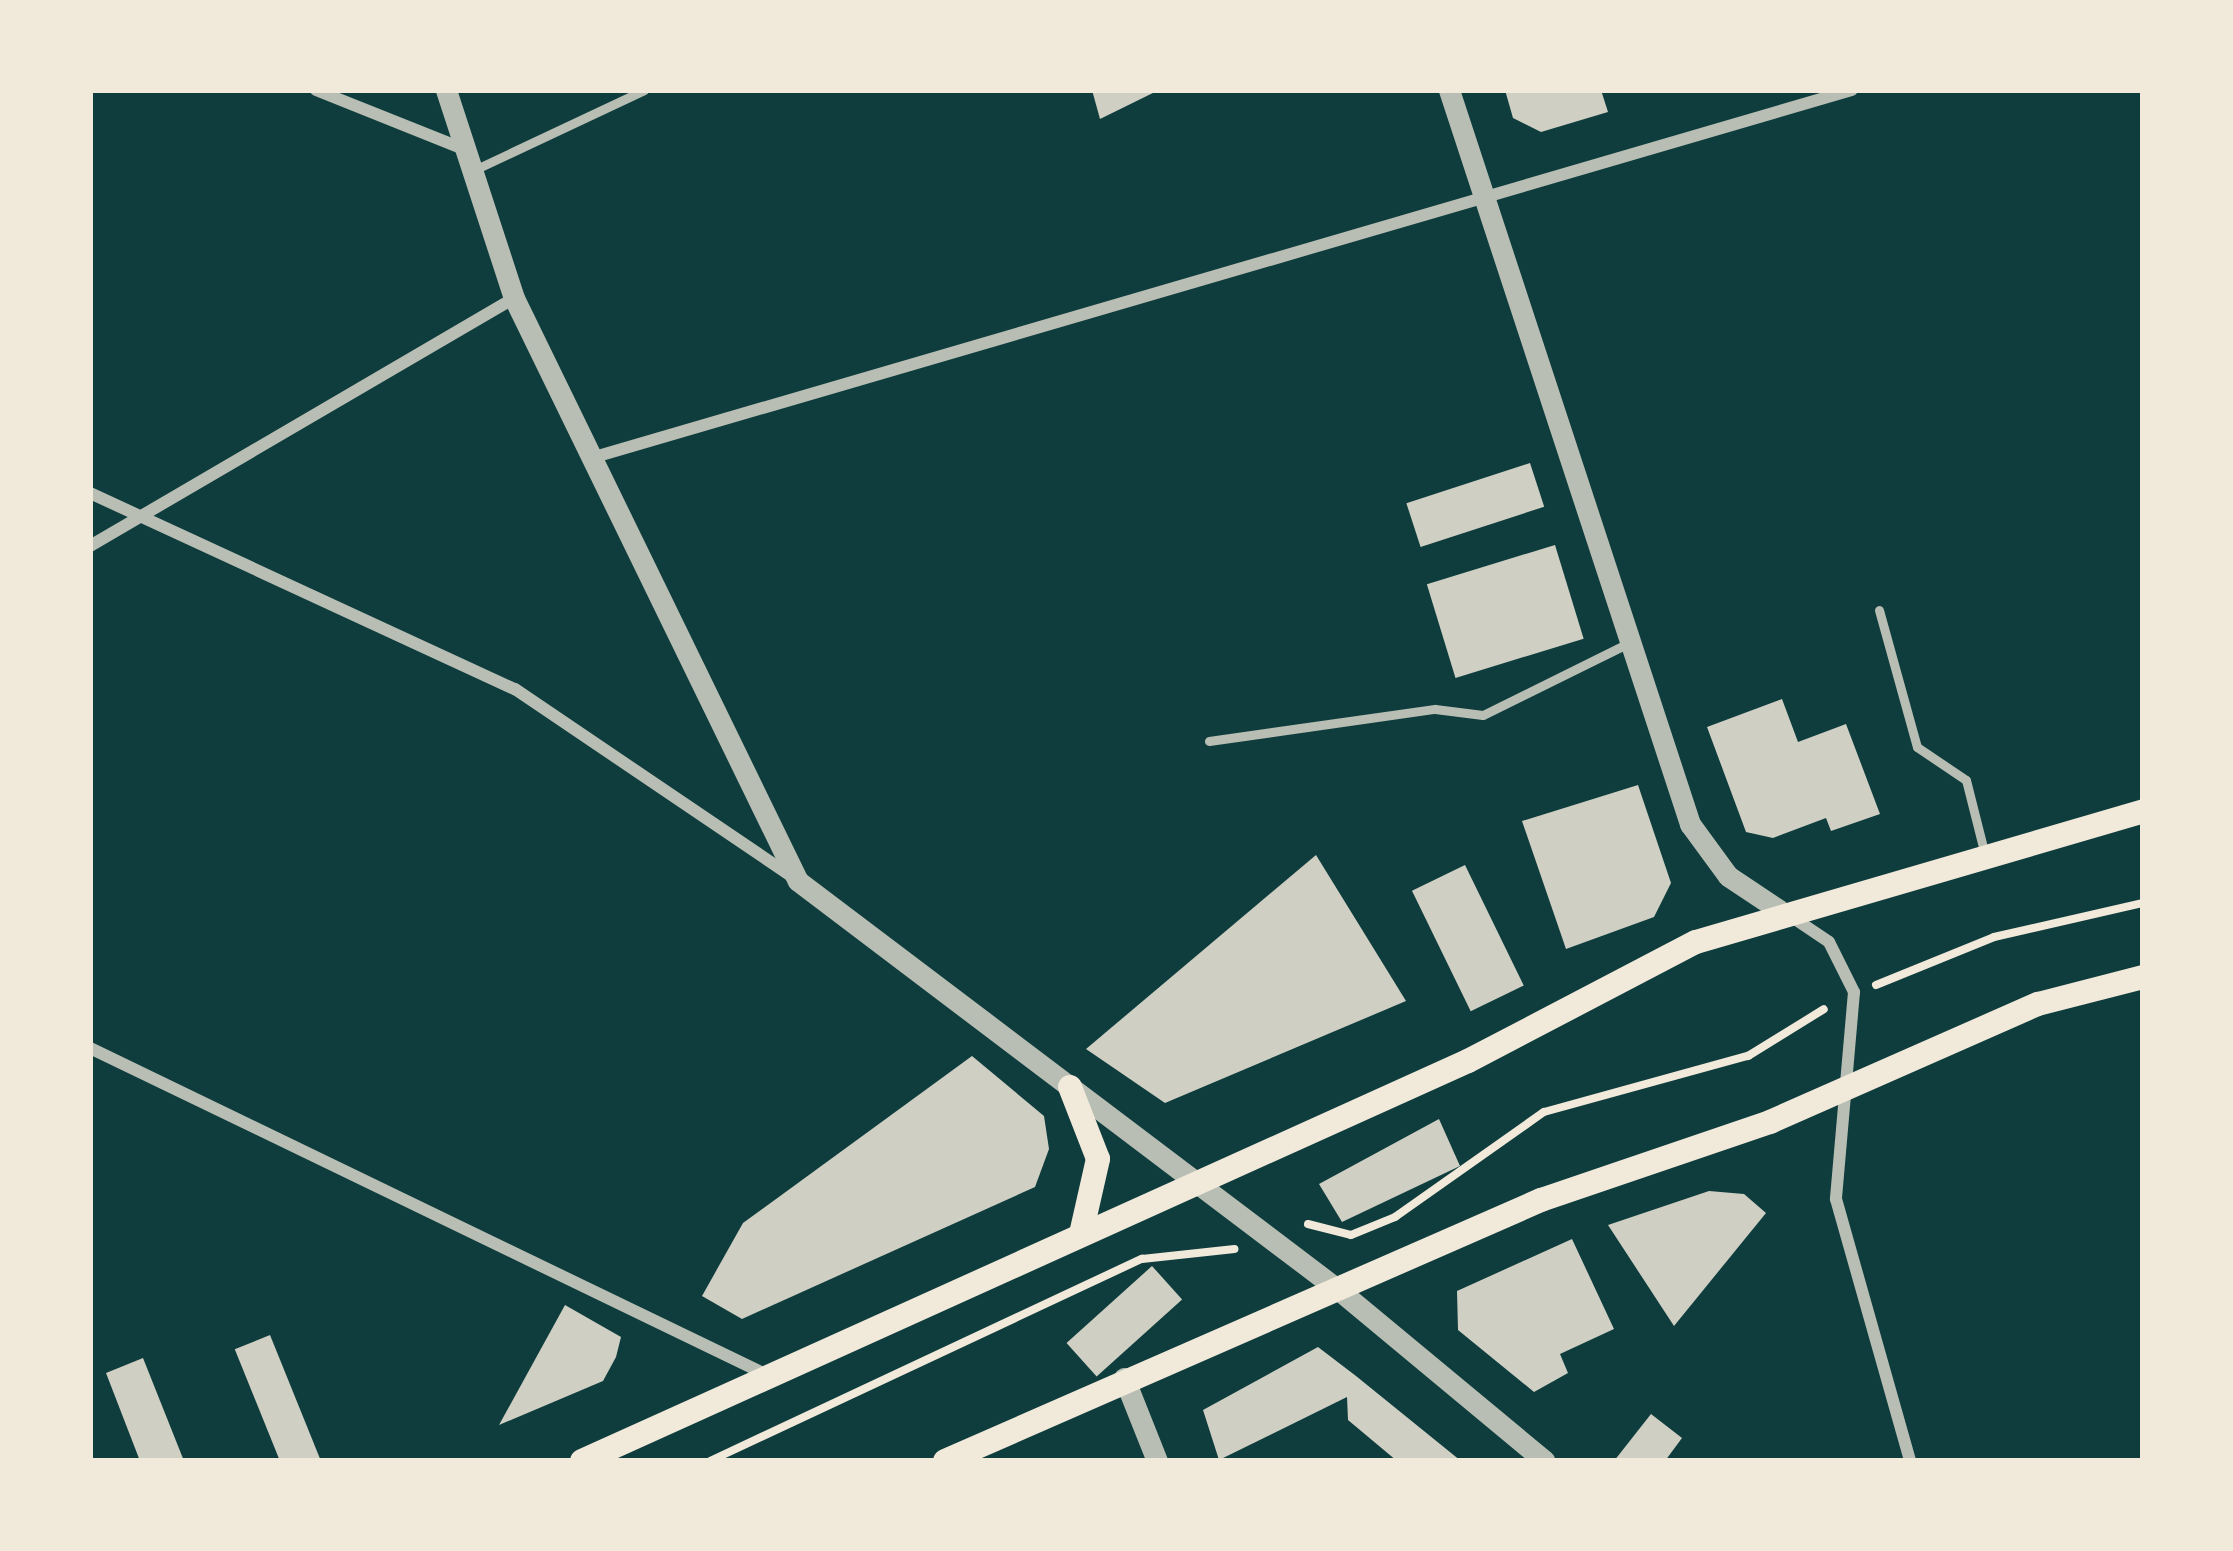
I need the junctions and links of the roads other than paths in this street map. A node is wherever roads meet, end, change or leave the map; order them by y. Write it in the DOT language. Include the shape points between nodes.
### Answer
graph roads {
  1 [pos="316,90"];
  2 [pos="446,90"];
  3 [pos="644,90"];
  4 [pos="1449,90"];
  5 [pos="1852,90"];
  6 [pos="461,148"];
  7 [pos="467,173"];
  8 [pos="1484,200"];
  9 [pos="514,298"];
  10 [pos="598,456"];
  11 [pos="90,493"];
  12 [pos="128,518"];
  13 [pos="90,546"];
  14 [pos="1879,610"];
  15 [pos="1631,642"];
  16 [pos="1209,741"];
  17 [pos="2143,811"];
  18 [pos="1984,851"];
  19 [pos="798,881"];
  20 [pos="1779,910"];
  21 [pos="2143,977"];
  22 [pos="90,1048"];
  23 [pos="1847,1085"];
  24 [pos="1070,1087"];
  25 [pos="1195,1180"];
  26 [pos="1081,1234"];
  27 [pos="1340,1291"];
  28 [pos="773,1378"];
  29 [pos="1124,1378"];
  30 [pos="582,1461"];
  31 [pos="945,1461"];
  32 [pos="1157,1461"];
  33 [pos="1545,1461"];
  34 [pos="1910,1461"];
  1 -- 6 [label="street"];
  2 -- 6 [label="street"];
  3 -- 7 [label="lane"];
  4 -- 8 [label="street"];
  5 -- 8 [label="street"];
  6 -- 7 [label="street"];
  7 -- 9 [label="street"];
  8 -- 10 [label="street"];
  8 -- 15 [label="street"];
  9 -- 10 [label="street"];
  9 -- 12 [label="street"];
  10 -- 19 [label="street"];
  11 -- 12 [label="street"];
  12 -- 13 [label="street"];
  12 -- 19 [label="street" via="515,689"];
  14 -- 18 [label="lane" via="1917,747 1966,780"];
  15 -- 16 [label="lane" via="1484,715 1435,709"];
  15 -- 20 [label="street" via="1690,824 1728,876"];
  17 -- 18 [label="main road"];
  18 -- 20 [label="main road"];
  19 -- 24 [label="street"];
  20 -- 23 [label="street" via="1828,942 1855,992"];
  20 -- 25 [label="main road"];
  21 -- 23 [label="main road" via="2038,1004"];
  22 -- 28 [label="street"];
  23 -- 27 [label="main road" via="1770,1123 1540,1200"];
  23 -- 34 [label="street" via="1836,1199"];
  24 -- 25 [label="street"];
  24 -- 26 [label="main road" via="1098,1159"];
  25 -- 26 [label="main road"];
  25 -- 27 [label="street"];
  26 -- 28 [label="main road"];
  27 -- 29 [label="main road"];
  27 -- 33 [label="street"];
  28 -- 30 [label="main road"];
  29 -- 31 [label="main road"];
  29 -- 32 [label="street"];
}
